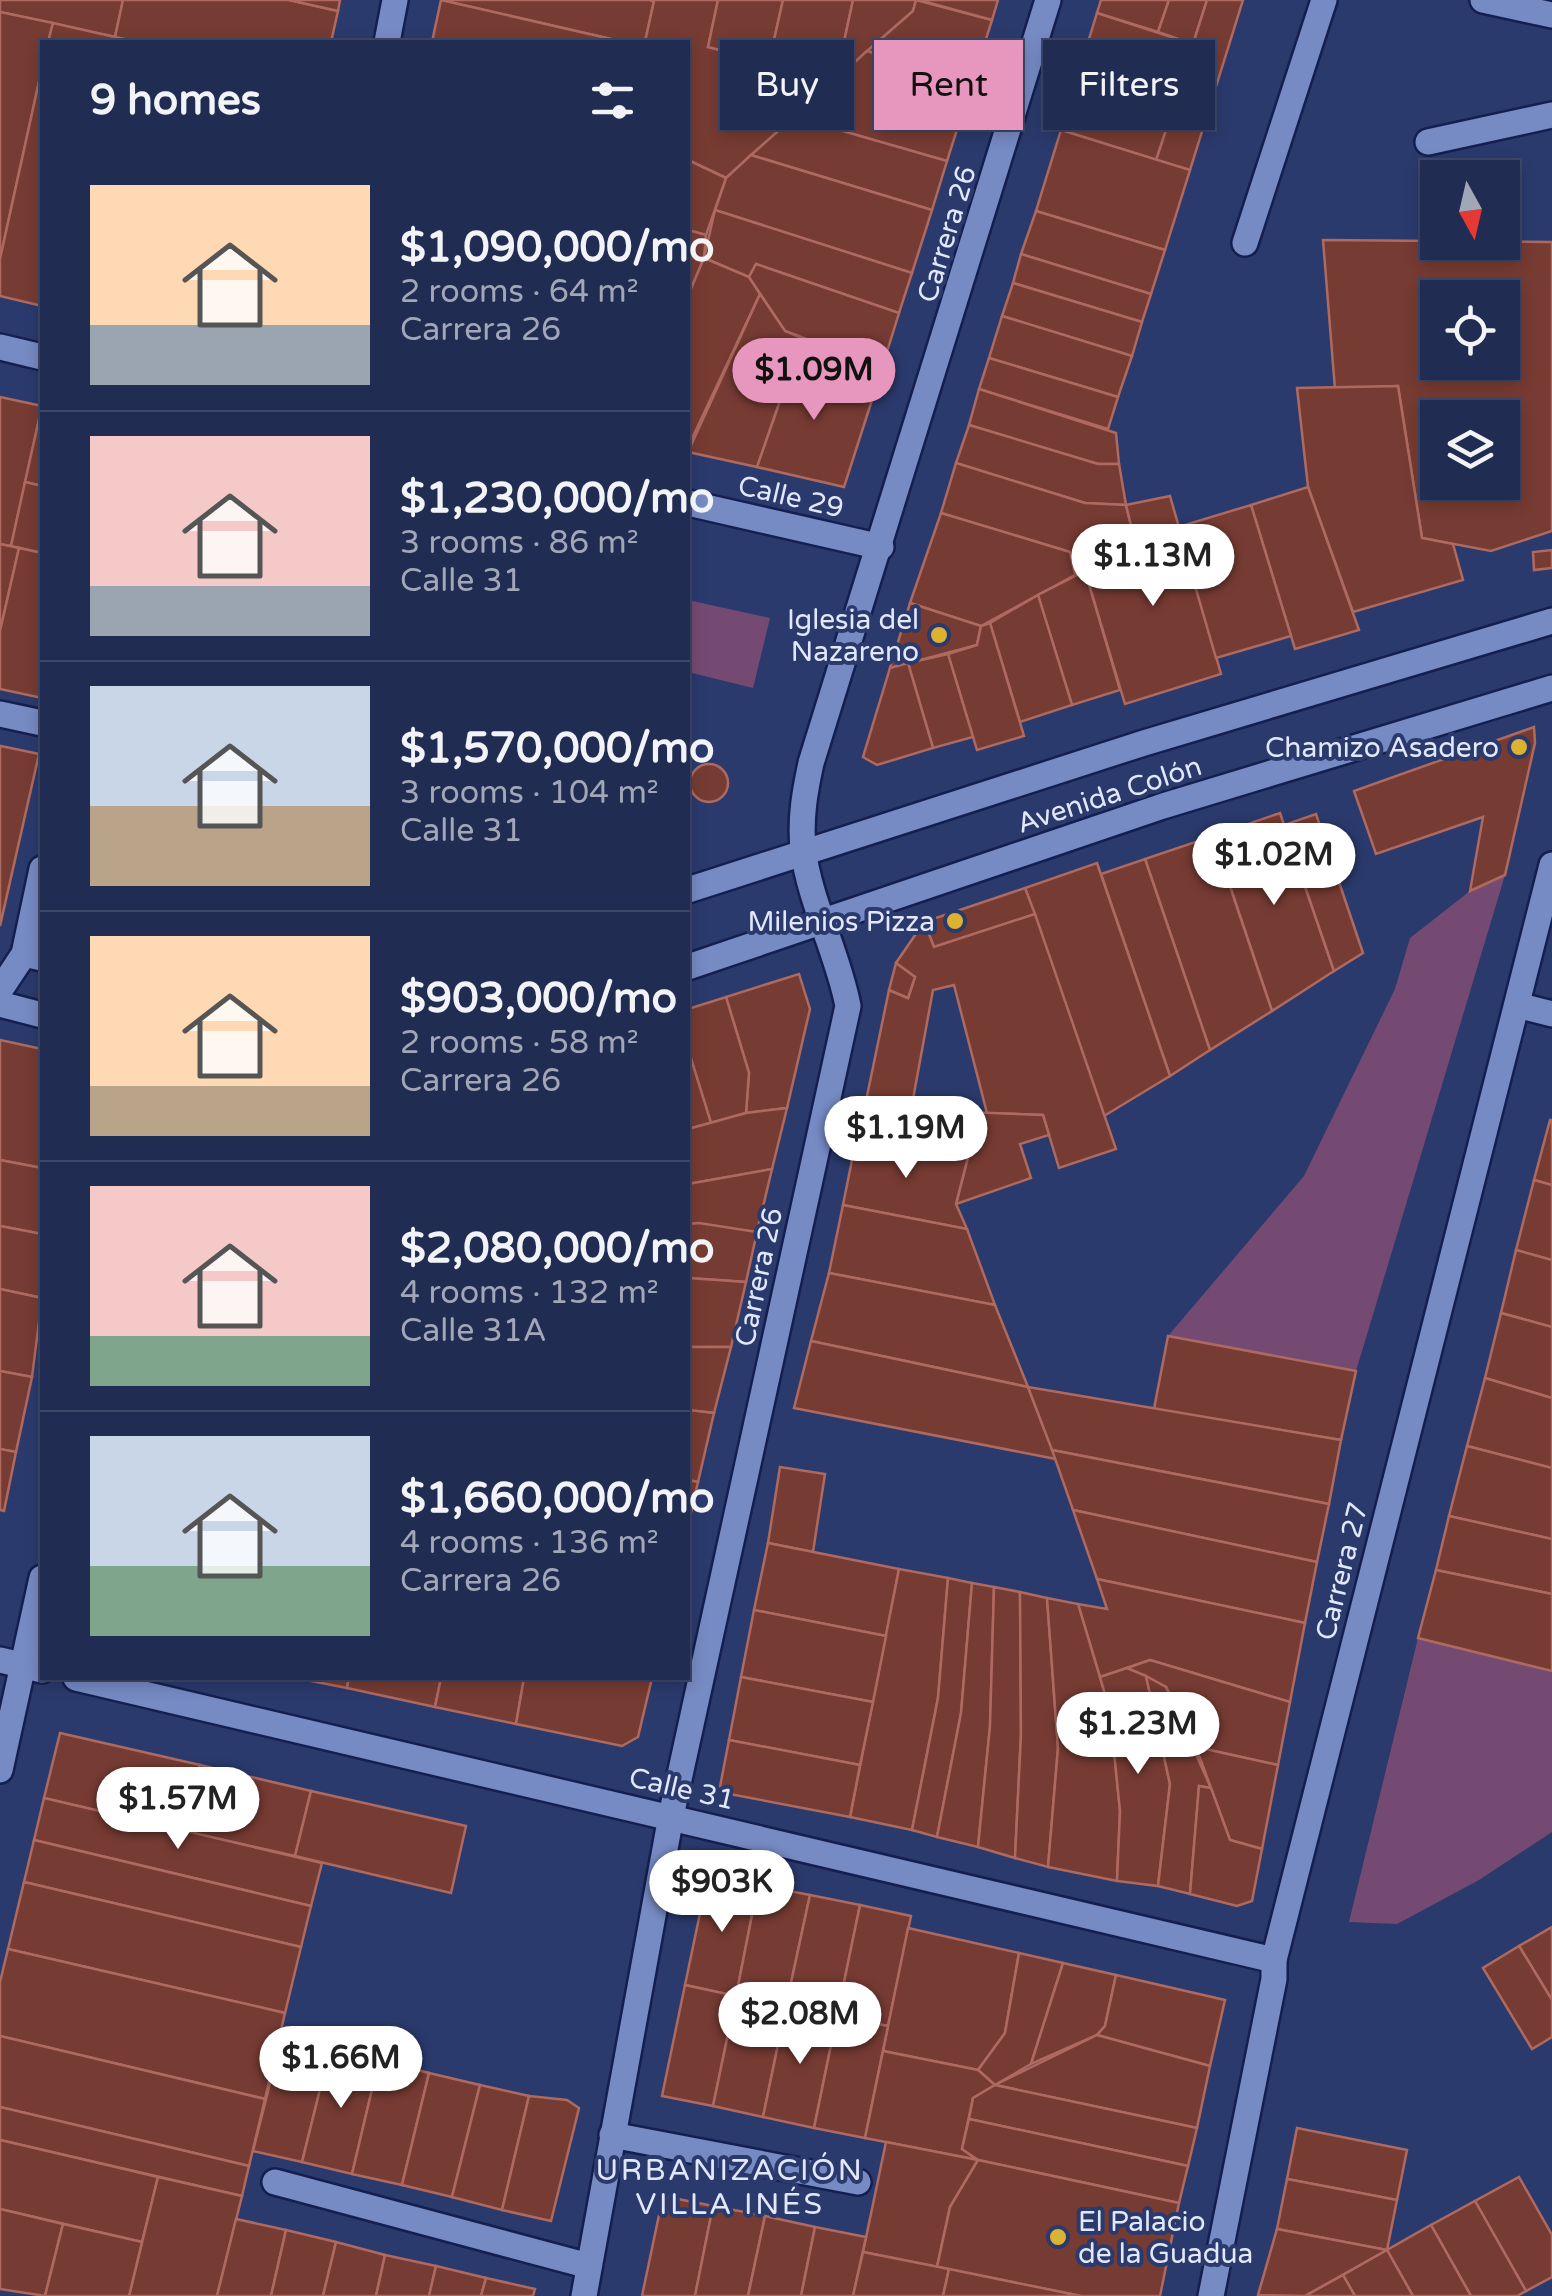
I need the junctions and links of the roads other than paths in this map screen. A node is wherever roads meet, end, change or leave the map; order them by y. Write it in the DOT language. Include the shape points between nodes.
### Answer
graph roads {
  1 [pos="395,0"];
  2 [pos="1048,0"];
  3 [pos="1324,0"];
  4 [pos="1483,0"];
  5 [pos="1552,14"];
  6 [pos="386,40"];
  7 [pos="1552,115"];
  8 [pos="1428,142"];
  9 [pos="1245,243"];
  10 [pos="0,347"];
  11 [pos="40,357"];
  12 [pos="690,504"];
  13 [pos="881,547"];
  14 [pos="1552,621"];
  15 [pos="1552,688"];
  16 [pos="0,714"];
  17 [pos="40,723"];
  18 [pos="803,851"];
  19 [pos="1552,865"];
  20 [pos="40,889"];
  21 [pos="690,889"];
  22 [pos="824,922"];
  23 [pos="33,956"];
  24 [pos="690,966"];
  25 [pos="0,990"];
  26 [pos="0,1004"];
  27 [pos="1516,1005"];
  28 [pos="40,1014"];
  29 [pos="1552,1014"];
  30 [pos="40,1587"];
  31 [pos="23,1665"];
  32 [pos="85,1680"];
  33 [pos="0,1770"];
  34 [pos="671,1816"];
  35 [pos="1274,1960"];
  36 [pos="612,2135"];
  37 [pos="274,2182"];
  38 [pos="858,2182"];
  39 [pos="590,2266"];
  40 [pos="584,2296"];
  41 [pos="1211,2296"];
  1 -- 6 [label="street"];
  2 -- 13 [label="street, Carrera 26"];
  3 -- 9 [label="street"];
  4 -- 5 [label="street"];
  7 -- 8 [label="street"];
  10 -- 11 [label="street"];
  12 -- 13 [label="street, Calle 29"];
  13 -- 18 [label="street, Carrera 26" via="811,763 802,806"];
  14 -- 18 [label="street, Avenida Colón"];
  15 -- 22 [label="street, Avenida Colón" via="1163,806"];
  16 -- 17 [label="street"];
  18 -- 21 [label="street, Avenida Colón"];
  18 -- 22 [label="street, Carrera 26"];
  19 -- 27 [label="street, Carrera 27"];
  20 -- 23 [label="street"];
  22 -- 24 [label="street, Avenida Colón"];
  22 -- 34 [label="street, Carrera 26" via="848,1006"];
  23 -- 25 [label="street"];
  26 -- 28 [label="street"];
  27 -- 29 [label="street"];
  27 -- 35 [label="street, Carrera 27"];
  30 -- 31 [label="street"];
  31 -- 33 [label="street"];
  32 -- 34 [label="street, Calle 31"];
  34 -- 35 [label="street, Calle 31"];
  34 -- 36 [label="street, Carrera 26"];
  35 -- 41 [label="street, Carrera 27"];
  36 -- 38 [label="street"];
  36 -- 39 [label="street, Carrera 26"];
  37 -- 39 [label="street"];
  39 -- 40 [label="street, Carrera 26"];
}
